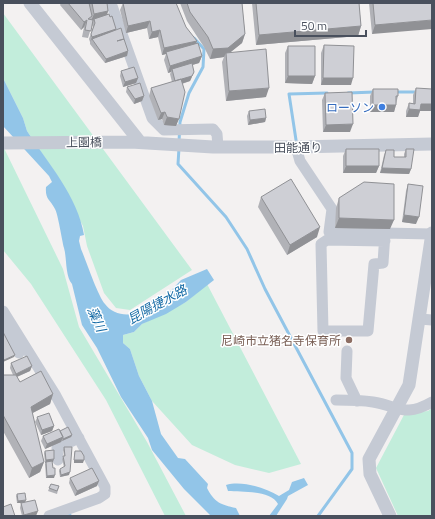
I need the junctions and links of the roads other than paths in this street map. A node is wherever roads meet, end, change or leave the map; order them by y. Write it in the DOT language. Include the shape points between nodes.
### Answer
graph roads {
  1 [pos="30,3"];
  2 [pos="111,3"];
  3 [pos="135,142"];
  4 [pos="3,143"];
  5 [pos="164,144"];
  6 [pos="432,144"];
  7 [pos="218,147"];
  8 [pos="296,147"];
  9 [pos="329,232"];
  10 [pos="432,234"];
  11 [pos="385,237"];
  12 [pos="321,244"];
  13 [pos="431,253"];
  14 [pos="428,286"];
  15 [pos="426,320"];
  16 [pos="5,321"];
  17 [pos="347,351"];
  18 [pos="19,353"];
  19 [pos="336,400"];
  20 [pos="357,401"];
  21 [pos="432,402"];
  22 [pos="397,410"];
  23 [pos="79,438"];
  24 [pos="58,460"];
  25 [pos="49,516"];
  26 [pos="390,516"];
  1 -- 3 [label="street"];
  2 -- 7 [label="street" via="152,118 164,130 213,129 217,134"];
  3 -- 4 [label="street, 上園橋"];
  3 -- 5 [label="street, 上園橋"];
  5 -- 7 [label="street, 田能通り"];
  6 -- 8 [label="street, 田能通り"];
  7 -- 8 [label="street, 田能通り"];
  8 -- 9 [label="street" via="300,161 332,209"];
  9 -- 11 [label="street"];
  9 -- 12 [label="street" via="318,240"];
  10 -- 11 [label="street"];
  10 -- 13 [label="street"];
  11 -- 12 [label="street" via="327,240"];
  11 -- 12 [label="street" via="383,263 374,264 368,330 323,331"];
  13 -- 14 [label="street"];
  14 -- 15 [label="street"];
  15 -- 22 [label="street" via="409,385"];
  16 -- 18 [label="street"];
  16 -- 23 [label="street"];
  17 -- 20 [label="street" via="346,378"];
  19 -- 20 [label="street"];
  20 -- 22 [label="street" via="374,402"];
  21 -- 22 [label="street" via="408,410"];
  22 -- 26 [label="street" via="369,459 368,467"];
  23 -- 24 [label="street" via="57,448"];
  23 -- 25 [label="street" via="105,487 105,494"];
}
